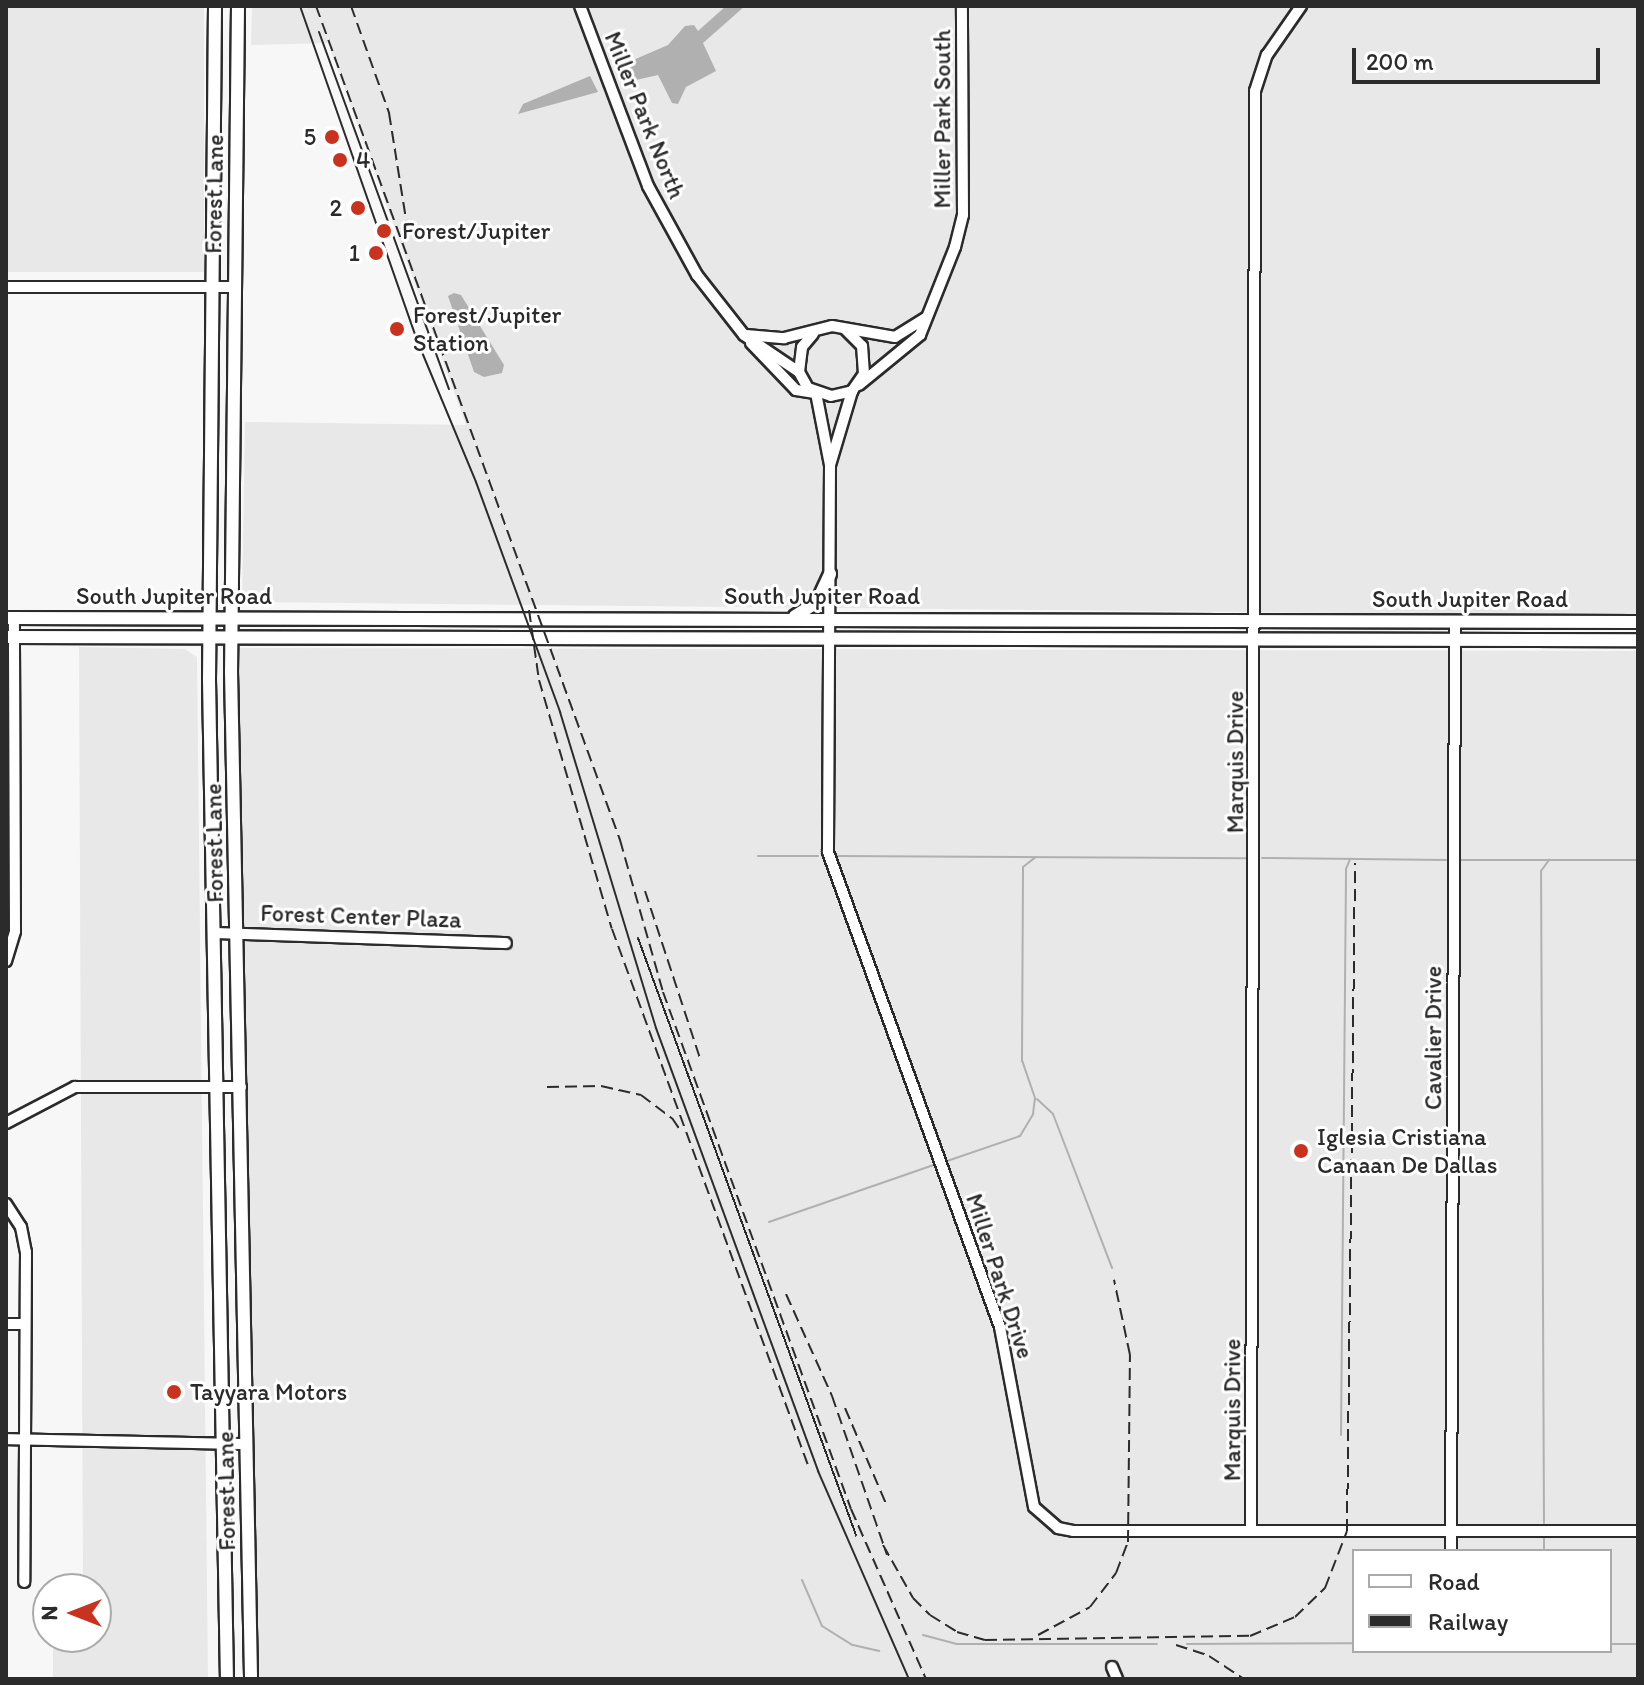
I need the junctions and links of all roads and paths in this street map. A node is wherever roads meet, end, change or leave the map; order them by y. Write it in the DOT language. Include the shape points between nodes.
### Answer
graph roads {
  1 [pos="215,6"];
  2 [pos="238,6"];
  3 [pos="580,6"];
  4 [pos="962,6"];
  5 [pos="1301,6"];
  6 [pos="215,58"];
  7 [pos="237,59"];
  8 [pos="214,166"];
  9 [pos="236,166"];
  10 [pos="212,286"];
  11 [pos="6,287"];
  12 [pos="235,287"];
  13 [pos="930,316"];
  14 [pos="818,330"];
  15 [pos="846,330"];
  16 [pos="744,335"];
  17 [pos="799,372"];
  18 [pos="854,388"];
  19 [pos="816,393"];
  20 [pos="830,465"];
  21 [pos="830,574"];
  22 [pos="210,617"];
  23 [pos="232,617"];
  24 [pos="409,617"];
  25 [pos="794,617"];
  26 [pos="830,617"];
  27 [pos="10,618"];
  28 [pos="659,618"];
  29 [pos="1041,619"];
  30 [pos="1255,620"];
  31 [pos="1455,621"];
  32 [pos="1562,621"];
  33 [pos="1638,622"];
  34 [pos="410,635"];
  35 [pos="659,636"];
  36 [pos="829,636"];
  37 [pos="9,637"];
  38 [pos="210,637"];
  39 [pos="232,637"];
  40 [pos="1041,637"];
  41 [pos="1255,638"];
  42 [pos="1455,640"];
  43 [pos="1561,640"];
  44 [pos="1638,640"];
  45 [pos="238,931"];
  46 [pos="214,933"];
  47 [pos="506,943"];
  48 [pos="6,961"];
  49 [pos="217,1087"];
  50 [pos="241,1087"];
  51 [pos="6,1123"];
  52 [pos="6,1204"];
  53 [pos="220,1253"];
  54 [pos="244,1253"];
  55 [pos="6,1324"];
  56 [pos="25,1324"];
  57 [pos="6,1439"];
  58 [pos="24,1440"];
  59 [pos="223,1442"];
  60 [pos="247,1444"];
  61 [pos="1251,1531"];
  62 [pos="1451,1531"];
  63 [pos="1638,1531"];
  64 [pos="1451,1549"];
  65 [pos="24,1582"];
  66 [pos="251,1631"];
  67 [pos="225,1633"];
  68 [pos="1112,1667"];
  69 [pos="227,1679"];
  70 [pos="251,1679"];
  71 [pos="1117,1679"];
  1 -- 6 [label="main road, Forest Lane"];
  2 -- 7 [label="main road, Forest Lane"];
  3 -- 16 [label="street, Miller Park North" via="648,186 697,275"];
  4 -- 13 [label="street, Miller Park South" via="963,215"];
  5 -- 30 [label="street, Marquis Drive" via="1267,55 1255,91"];
  6 -- 7 [label="main road"];
  6 -- 8 [label="main road, Forest Lane"];
  7 -- 9 [label="main road, Forest Lane"];
  8 -- 9 [label="main road"];
  8 -- 10 [label="main road, Forest Lane"];
  9 -- 12 [label="main road, Forest Lane"];
  10 -- 11 [label="street"];
  10 -- 12 [label="street"];
  10 -- 22 [label="main road, Forest Lane"];
  12 -- 23 [label="main road, Forest Lane"];
  13 -- 15 [label="street" via="895,337"];
  13 -- 18 [label="street, Miller Park South" via="920,335"];
  14 -- 15 [label="street"];
  14 -- 16 [label="street" via="784,338"];
  14 -- 17 [label="street" via="802,347"];
  15 -- 18 [label="street" via="865,355"];
  16 -- 17 [label="street, Miller Park North"];
  16 -- 19 [label="street" via="796,390"];
  17 -- 19 [label="street, Miller Park North"];
  18 -- 19 [label="street" via="831,396"];
  18 -- 20 [label="street"];
  19 -- 20 [label="street, Miller Park North"];
  20 -- 21 [label="street, Miller Park Drive"];
  21 -- 25 [label="main road" via="817,602"];
  21 -- 26 [label="street, Miller Park Drive"];
  22 -- 23 [label="main road, South Jupiter Road"];
  22 -- 27 [label="main road, South Jupiter Road"];
  22 -- 38 [label="main road, Forest Lane"];
  23 -- 24 [label="main road, South Jupiter Road"];
  23 -- 39 [label="main road, Forest Lane"];
  24 -- 28 [label="main road, South Jupiter Road"];
  24 -- 34 [label="main road"];
  25 -- 26 [label="main road, South Jupiter Road"];
  25 -- 28 [label="main road, South Jupiter Road"];
  26 -- 29 [label="main road, South Jupiter Road"];
  26 -- 36 [label="street, Miller Park Drive"];
  27 -- 37 [label="street"];
  28 -- 35 [label="main road"];
  29 -- 30 [label="main road, South Jupiter Road"];
  29 -- 40 [label="main road"];
  30 -- 31 [label="main road, South Jupiter Road"];
  30 -- 41 [label="street, Marquis Drive"];
  31 -- 32 [label="main road, South Jupiter Road"];
  31 -- 42 [label="street, Cavalier Drive"];
  32 -- 33 [label="main road, South Jupiter Road"];
  32 -- 43 [label="main road"];
  34 -- 35 [label="main road, South Jupiter Road"];
  34 -- 39 [label="main road, South Jupiter Road"];
  35 -- 36 [label="main road, South Jupiter Road"];
  36 -- 40 [label="main road, South Jupiter Road"];
  36 -- 61 [label="street, Miller Park Drive" via="828,852 1000,1327 1034,1507 1058,1528 1073,1531"];
  37 -- 38 [label="main road, South Jupiter Road"];
  37 -- 48 [label="street" via="15,931"];
  38 -- 39 [label="main road, South Jupiter Road"];
  38 -- 46 [label="main road, Forest Lane"];
  39 -- 45 [label="main road, Forest Lane"];
  40 -- 41 [label="main road, South Jupiter Road"];
  41 -- 42 [label="main road, South Jupiter Road"];
  41 -- 61 [label="street, Marquis Drive"];
  42 -- 43 [label="main road, South Jupiter Road"];
  42 -- 62 [label="street, Cavalier Drive"];
  43 -- 44 [label="main road, South Jupiter Road"];
  45 -- 46 [label="street, Forest Center Plaza"];
  45 -- 47 [label="street, Forest Center Plaza"];
  45 -- 50 [label="main road, Forest Lane"];
  46 -- 49 [label="main road, Forest Lane"];
  49 -- 50 [label="street"];
  49 -- 51 [label="street" via="75,1087"];
  49 -- 53 [label="main road, Forest Lane"];
  50 -- 54 [label="main road, Forest Lane"];
  52 -- 56 [label="street" via="21,1227 26,1252"];
  53 -- 54 [label="main road"];
  53 -- 59 [label="main road, Forest Lane"];
  54 -- 60 [label="main road, Forest Lane"];
  55 -- 56 [label="street"];
  56 -- 58 [label="street"];
  57 -- 58 [label="street"];
  58 -- 59 [label="street"];
  58 -- 65 [label="street"];
  59 -- 60 [label="street"];
  59 -- 67 [label="main road, Forest Lane"];
  60 -- 66 [label="main road, Forest Lane"];
  61 -- 62 [label="street, Miller Park Drive"];
  62 -- 63 [label="street, Miller Park Drive"];
  62 -- 64 [label="street, Cavalier Drive"];
  66 -- 67 [label="main road"];
  66 -- 70 [label="main road, Forest Lane"];
  67 -- 69 [label="main road, Forest Lane"];
  68 -- 71 [label="street"];
}
